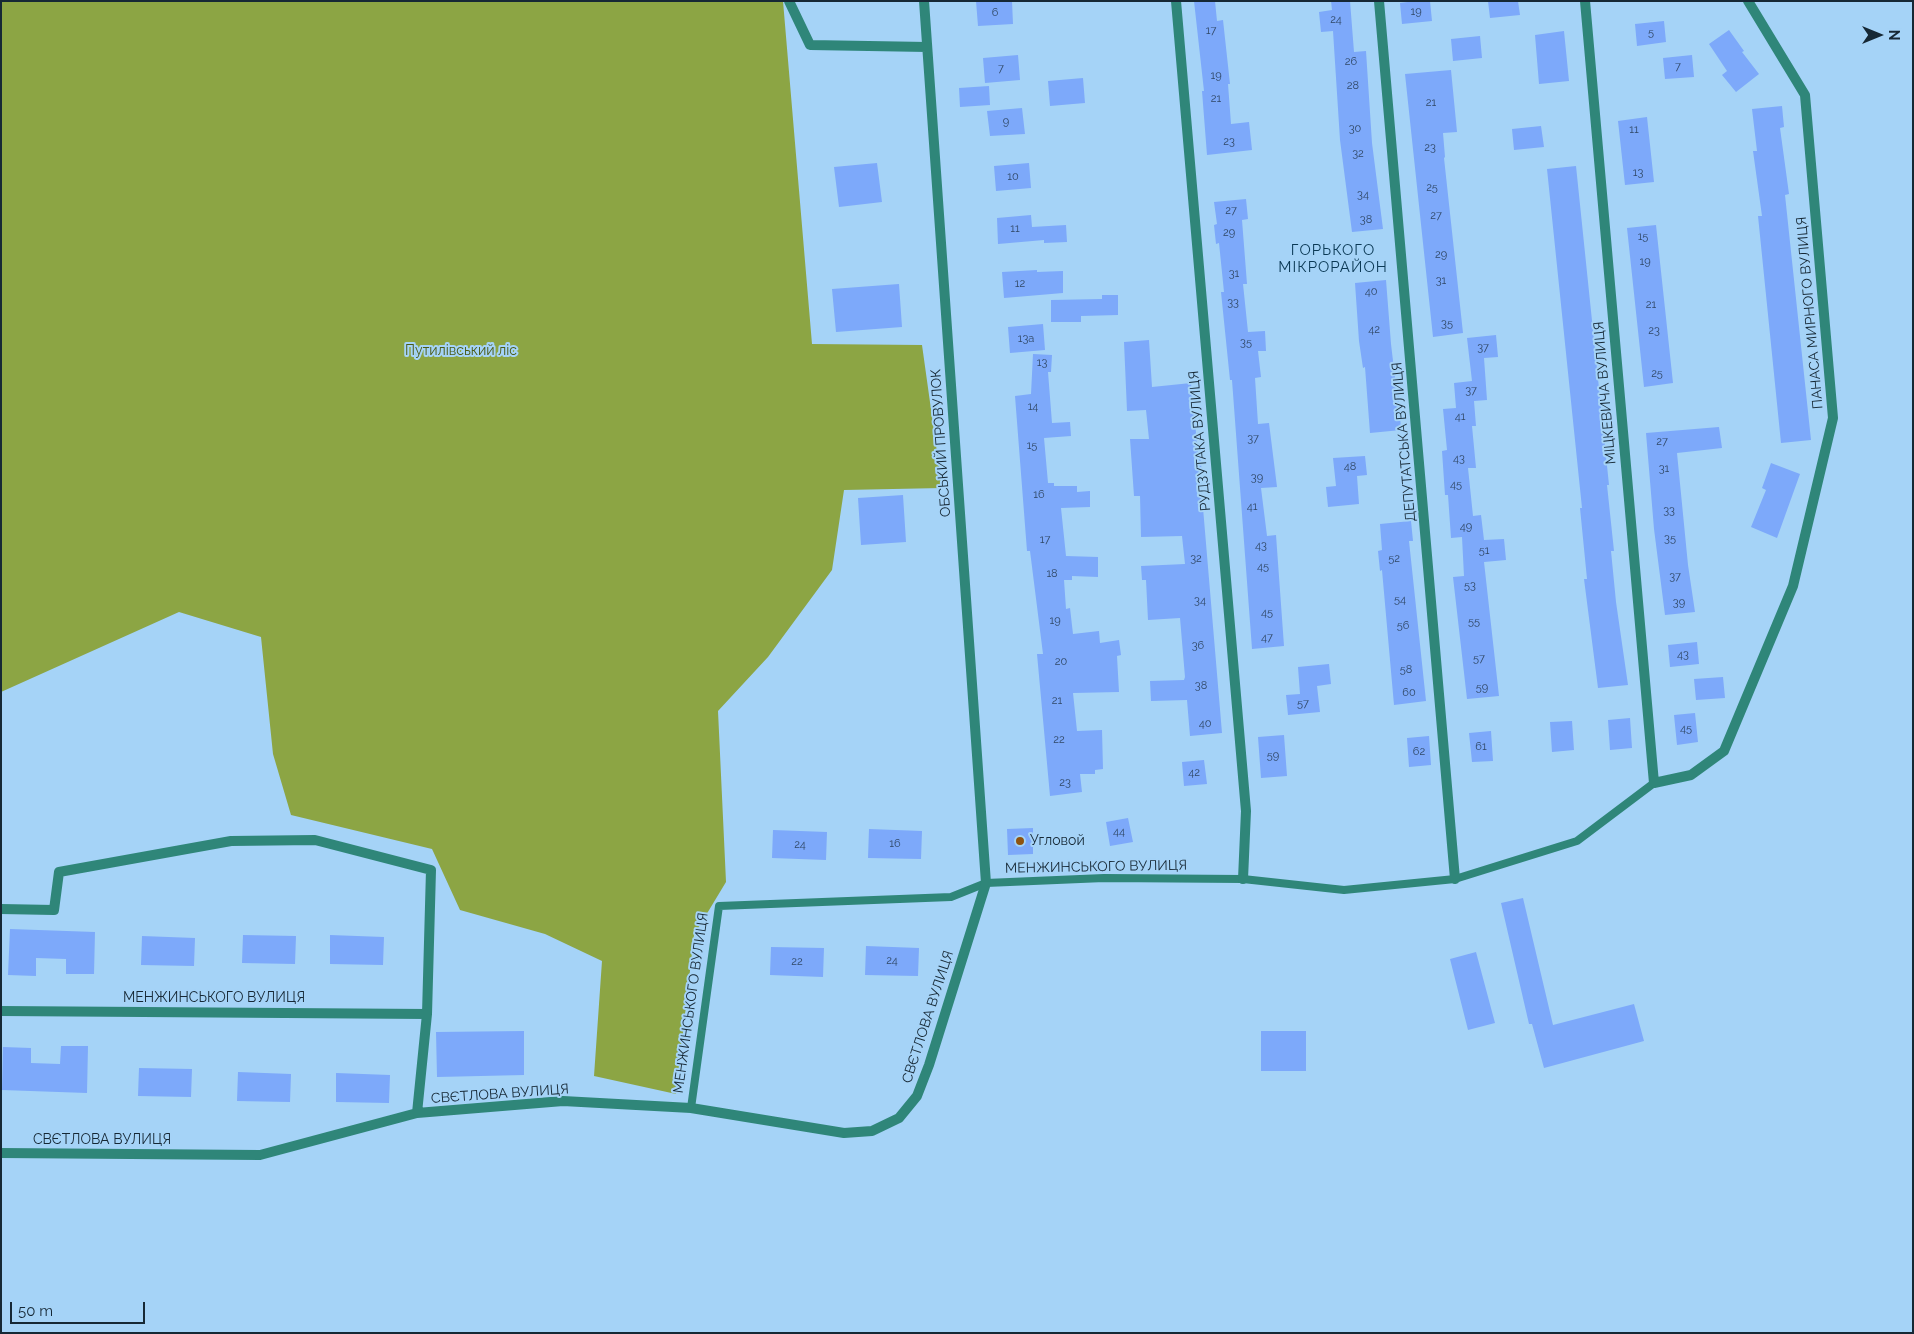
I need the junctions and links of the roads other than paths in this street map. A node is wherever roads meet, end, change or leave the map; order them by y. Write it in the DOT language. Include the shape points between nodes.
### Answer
graph roads {
  1 [pos="789,1"];
  2 [pos="924,1"];
  3 [pos="1176,1"];
  4 [pos="1379,1"];
  5 [pos="1585,1"];
  6 [pos="1748,1"];
  7 [pos="927,47"];
  8 [pos="1654,783"];
  9 [pos="1243,880"];
  10 [pos="1455,880"];
  11 [pos="986,883"];
  12 [pos="1,908"];
  13 [pos="1,1011"];
  14 [pos="426,1014"];
  15 [pos="691,1108"];
  16 [pos="417,1113"];
  17 [pos="1,1153"];
  1 -- 7 [label="street" via="810,45"];
  2 -- 7 [label="street, ОБСЬКИЙ ПРОВУЛОК"];
  3 -- 9 [label="street, РУДЗУТАКА ВУЛИЦЯ" via="1246,811"];
  4 -- 10 [label="street, ДЕПУТАТСЬКА ВУЛИЦЯ"];
  5 -- 8 [label="street, МІЦКЕВИЧА ВУЛИЦЯ"];
  6 -- 8 [label="street, ПАНАСА МИРНОГО ВУЛИЦЯ" via="1805,95 1833,418 1793,586 1724,751 1691,775"];
  7 -- 11 [label="street, ОБСЬКИЙ ПРОВУЛОК"];
  8 -- 10 [label="lane, МЕНЖИНСЬКОГО ВУЛИЦЯ" via="1577,840"];
  9 -- 10 [label="lane, МЕНЖИНСЬКОГО ВУЛИЦЯ" via="1344,890"];
  9 -- 11 [label="lane, МЕНЖИНСЬКОГО ВУЛИЦЯ" via="1104,878"];
  11 -- 15 [label="street, СВЄТЛОВА ВУЛИЦЯ" via="929,1065 917,1096 899,1118 872,1131 844,1133"];
  11 -- 15 [label="lane, МЕНЖИНСЬКОГО ВУЛИЦЯ" via="951,897 719,906"];
  12 -- 14 [label="street" via="54,910 59,872 231,840 316,840 431,870"];
  13 -- 14 [label="street, МЕНЖИНСЬКОГО ВУЛИЦЯ"];
  14 -- 16 [label="street"];
  15 -- 16 [label="street, СВЄТЛОВА ВУЛИЦЯ" via="563,1102"];
  16 -- 17 [label="street, СВЄТЛОВА ВУЛИЦЯ" via="260,1154"];
}
